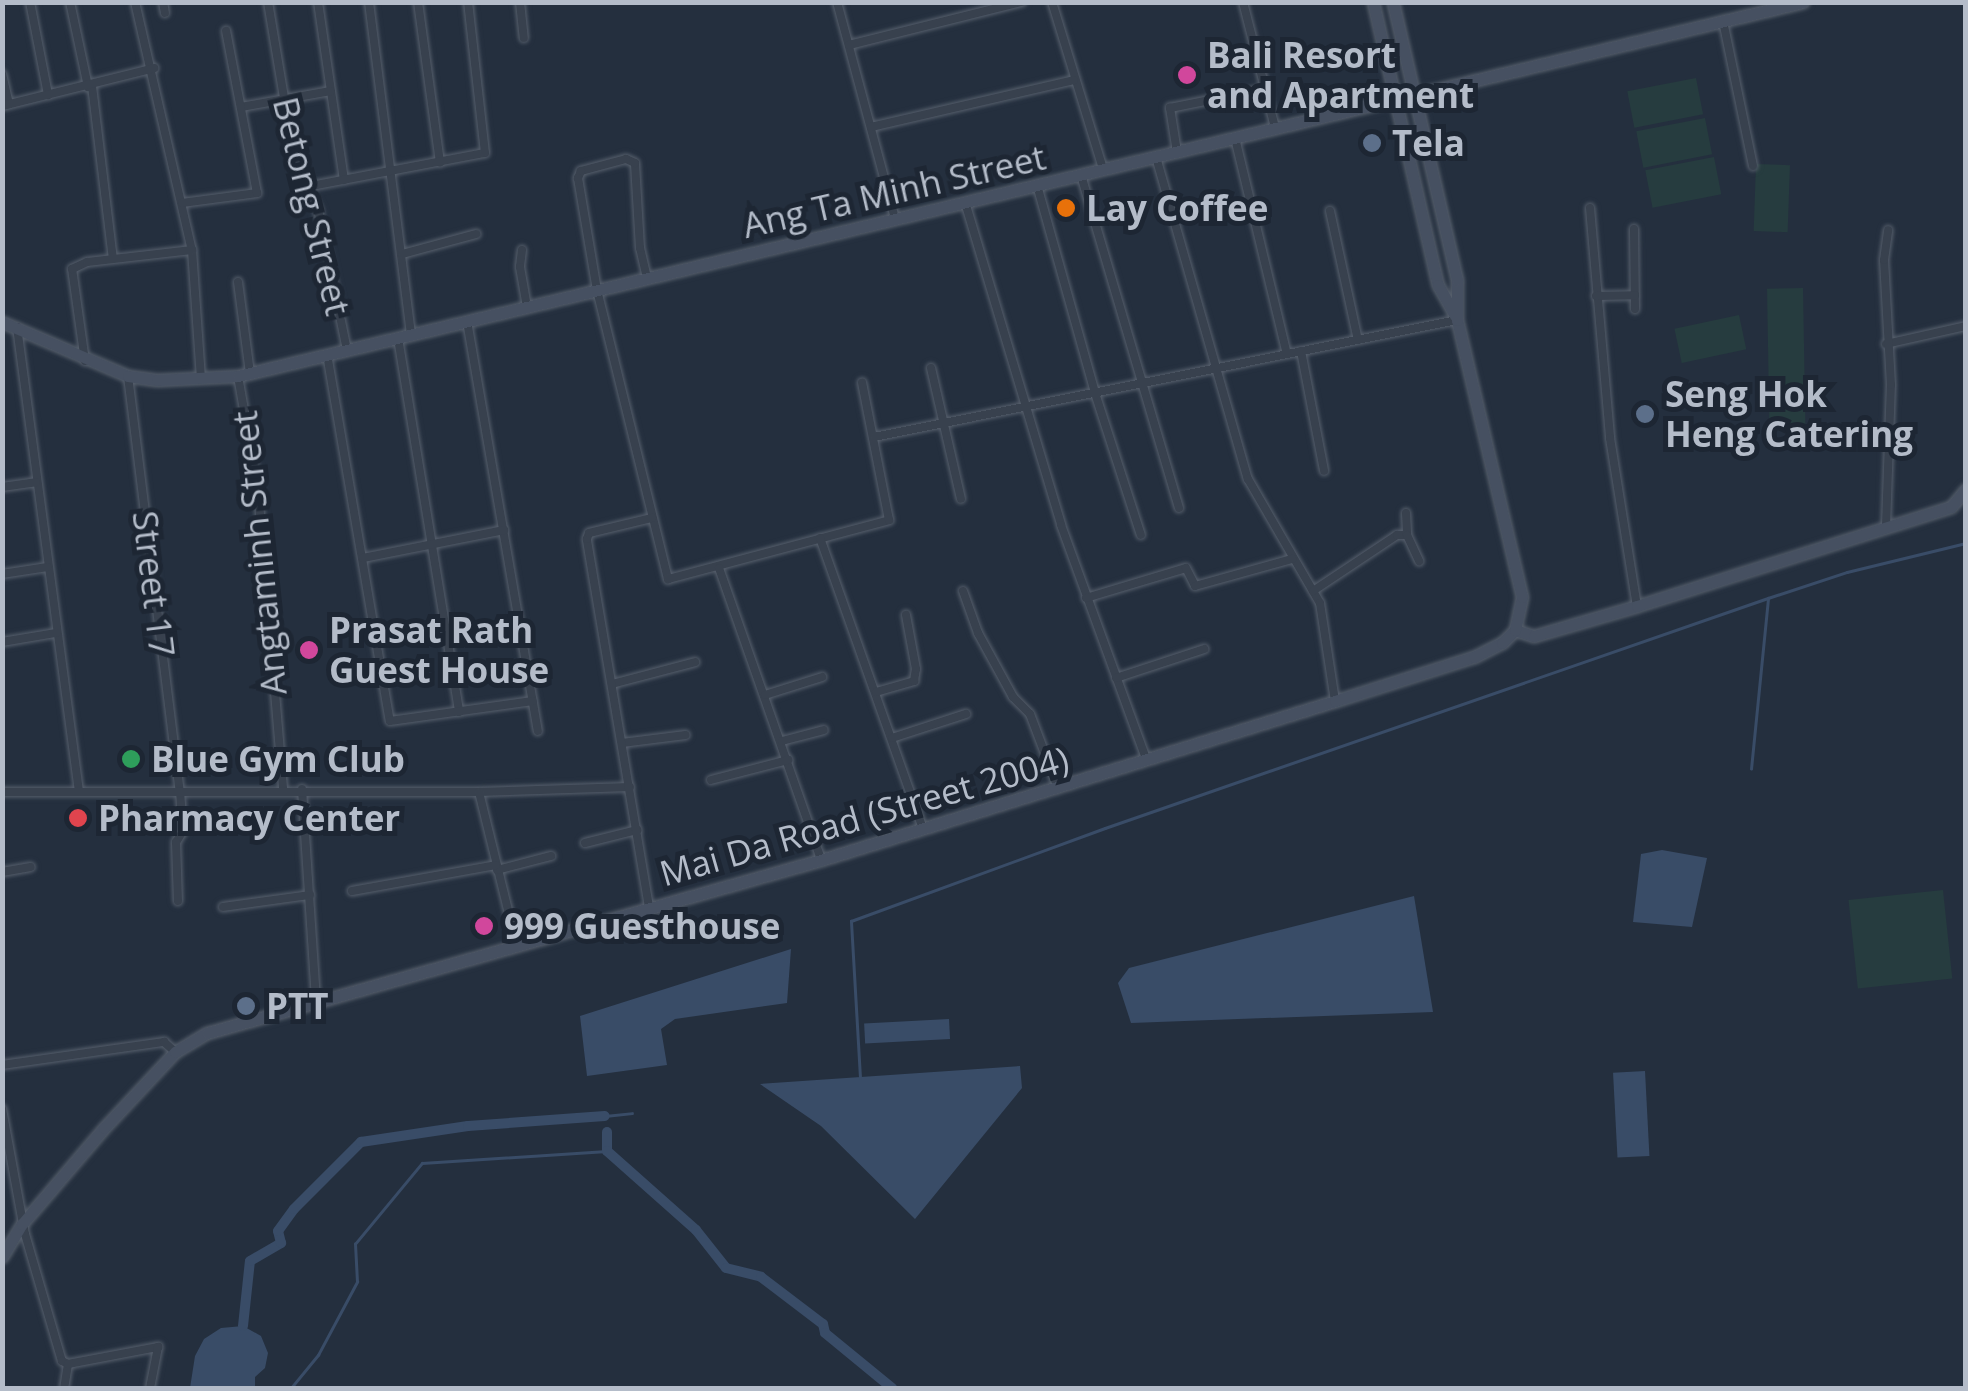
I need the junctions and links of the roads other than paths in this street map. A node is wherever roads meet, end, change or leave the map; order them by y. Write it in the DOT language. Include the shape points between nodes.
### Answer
graph roads {
  1 [pos="30,2"];
  2 [pos="70,2"];
  3 [pos="135,2"];
  4 [pos="268,2"];
  5 [pos="318,2"];
  6 [pos="369,2"];
  7 [pos="418,2"];
  8 [pos="468,2"];
  9 [pos="520,2"];
  10 [pos="837,2"];
  11 [pos="1022,2"];
  12 [pos="1052,2"];
  13 [pos="1243,2"];
  14 [pos="1372,2"];
  15 [pos="1393,2"];
  16 [pos="1803,2"];
  17 [pos="1723,22"];
  18 [pos="226,31"];
  19 [pos="524,38"];
  20 [pos="849,45"];
  21 [pos="154,68"];
  22 [pos="2,74"];
  23 [pos="1074,80"];
  24 [pos="90,86"];
  25 [pos="1264,89"];
  26 [pos="331,91"];
  27 [pos="1414,95"];
  28 [pos="48,96"];
  29 [pos="285,100"];
  30 [pos="1395,100"];
  31 [pos="6,105"];
  32 [pos="241,107"];
  33 [pos="870,128"];
  34 [pos="1276,128"];
  35 [pos="1235,138"];
  36 [pos="1177,152"];
  37 [pos="1156,157"];
  38 [pos="440,162"];
  39 [pos="1753,166"];
  40 [pos="392,170"];
  41 [pos="1103,170"];
  42 [pos="1081,175"];
  43 [pos="344,180"];
  44 [pos="1037,185"];
  45 [pos="306,187"];
  46 [pos="965,202"];
  47 [pos="182,203"];
  48 [pos="1590,208"];
  49 [pos="1330,210"];
  50 [pos="896,219"];
  51 [pos="1634,228"];
  52 [pos="1888,230"];
  53 [pos="476,234"];
  54 [pos="192,250"];
  55 [pos="522,250"];
  56 [pos="402,254"];
  57 [pos="113,260"];
  58 [pos="647,278"];
  59 [pos="238,282"];
  60 [pos="597,290"];
  61 [pos="1635,295"];
  62 [pos="1596,296"];
  63 [pos="527,307"];
  64 [pos="1635,309"];
  65 [pos="1457,320"];
  66 [pos="467,321"];
  67 [pos="2,322"];
  68 [pos="1966,326"];
  69 [pos="16,327"];
  70 [pos="412,334"];
  71 [pos="398,338"];
  72 [pos="1358,340"];
  73 [pos="1886,344"];
  74 [pos="347,350"];
  75 [pos="1301,352"];
  76 [pos="327,354"];
  77 [pos="1287,354"];
  78 [pos="85,361"];
  79 [pos="932,368"];
  80 [pos="1215,368"];
  81 [pos="244,374"];
  82 [pos="128,376"];
  83 [pos="202,379"];
  84 [pos="862,383"];
  85 [pos="1139,384"];
  86 [pos="1095,392"];
  87 [pos="1024,407"];
  88 [pos="944,423"];
  89 [pos="874,437"];
  90 [pos="1324,470"];
  91 [pos="36,482"];
  92 [pos="2,487"];
  93 [pos="1966,488"];
  94 [pos="961,499"];
  95 [pos="1179,508"];
  96 [pos="1406,512"];
  97 [pos="652,518"];
  98 [pos="1886,526"];
  99 [pos="504,530"];
  100 [pos="1407,534"];
  101 [pos="1141,535"];
  102 [pos="820,538"];
  103 [pos="432,544"];
  104 [pos="363,558"];
  105 [pos="1292,558"];
  106 [pos="1419,560"];
  107 [pos="48,567"];
  108 [pos="719,568"];
  109 [pos="2,574"];
  110 [pos="963,591"];
  111 [pos="1313,592"];
  112 [pos="1086,598"];
  113 [pos="1638,606"];
  114 [pos="906,615"];
  115 [pos="1515,630"];
  116 [pos="56,633"];
  117 [pos="2,642"];
  118 [pos="1204,649"];
  119 [pos="696,662"];
  120 [pos="822,678"];
  121 [pos="1116,678"];
  122 [pos="612,684"];
  123 [pos="876,692"];
  124 [pos="765,695"];
  125 [pos="533,701"];
  126 [pos="1336,701"];
  127 [pos="460,712"];
  128 [pos="966,714"];
  129 [pos="824,730"];
  130 [pos="538,731"];
  131 [pos="686,735"];
  132 [pos="892,738"];
  133 [pos="782,741"];
  134 [pos="622,743"];
  135 [pos="788,760"];
  136 [pos="1147,761"];
  137 [pos="711,780"];
  138 [pos="630,786"];
  139 [pos="1058,788"];
  140 [pos="283,790"];
  141 [pos="302,790"];
  142 [pos="80,791"];
  143 [pos="180,791"];
  144 [pos="2,792"];
  145 [pos="479,792"];
  146 [pos="923,829"];
  147 [pos="637,830"];
  148 [pos="585,843"];
  149 [pos="551,856"];
  150 [pos="821,860"];
  151 [pos="31,867"];
  152 [pos="496,868"];
  153 [pos="2,872"];
  154 [pos="352,891"];
  155 [pos="310,896"];
  156 [pos="178,901"];
  157 [pos="223,907"];
  158 [pos="648,908"];
  159 [pos="516,943"];
  160 [pos="316,1001"];
  161 [pos="175,1052"];
  162 [pos="2,1065"];
  163 [pos="2,1110"];
  164 [pos="22,1224"];
  165 [pos="7,1234"];
  166 [pos="2,1257"];
  167 [pos="68,1364"];
  168 [pos="64,1388"];
  169 [pos="150,1388"];
  1 -- 28 [label="street"];
  2 -- 24 [label="street"];
  3 -- 21 [label="street"];
  4 -- 29 [label="street, Betong Street"];
  5 -- 26 [label="street"];
  6 -- 40 [label="street, Betong Street"];
  7 -- 38 [label="street"];
  8 -- 38 [label="street" via="487,149"];
  9 -- 19 [label="street"];
  10 -- 20 [label="street"];
  11 -- 20 [label="street"];
  12 -- 23 [label="street"];
  13 -- 25 [label="street"];
  14 -- 30 [label="main road"];
  15 -- 27 [label="main road"];
  16 -- 17 [label="main road, Ang Ta Minh Street"];
  17 -- 27 [label="main road, Ang Ta Minh Street"];
  17 -- 39 [label="street"];
  18 -- 32 [label="street"];
  20 -- 33 [label="street"];
  21 -- 24 [label="street"];
  21 -- 47 [label="street"];
  22 -- 31 [label="street"];
  23 -- 33 [label="street"];
  23 -- 41 [label="street"];
  24 -- 28 [label="street"];
  24 -- 57 [label="street"];
  25 -- 34 [label="street"];
  25 -- 36 [label="street" via="1170,108"];
  26 -- 29 [label="street"];
  26 -- 43 [label="street"];
  27 -- 30 [label="main road, Ang Ta Minh Street"];
  27 -- 65 [label="main road" via="1457,280"];
  28 -- 31 [label="street"];
  29 -- 32 [label="street"];
  29 -- 45 [label="street, Betong Street" via="296,168"];
  30 -- 34 [label="main road, Ang Ta Minh Street"];
  30 -- 65 [label="main road" via="1438,284"];
  32 -- 47 [label="street" via="257,193"];
  33 -- 50 [label="street"];
  34 -- 35 [label="main road, Ang Ta Minh Street"];
  35 -- 36 [label="main road, Ang Ta Minh Street"];
  35 -- 77 [label="street"];
  36 -- 37 [label="main road, Ang Ta Minh Street"];
  37 -- 41 [label="main road, Ang Ta Minh Street"];
  37 -- 80 [label="street"];
  38 -- 40 [label="street"];
  40 -- 43 [label="street"];
  40 -- 56 [label="street, Betong Street"];
  41 -- 42 [label="main road, Ang Ta Minh Street"];
  42 -- 44 [label="main road, Ang Ta Minh Street"];
  42 -- 85 [label="street"];
  43 -- 45 [label="street"];
  44 -- 46 [label="main road, Ang Ta Minh Street"];
  44 -- 86 [label="street"];
  45 -- 74 [label="street, Betong Street" via="318,208"];
  46 -- 50 [label="main road, Ang Ta Minh Street"];
  46 -- 87 [label="street"];
  47 -- 54 [label="street"];
  48 -- 62 [label="street"];
  49 -- 72 [label="street"];
  50 -- 58 [label="main road, Ang Ta Minh Street"];
  51 -- 61 [label="street"];
  52 -- 73 [label="street"];
  53 -- 56 [label="street"];
  54 -- 57 [label="street"];
  54 -- 83 [label="street"];
  55 -- 63 [label="street"];
  56 -- 70 [label="street, Betong Street"];
  57 -- 78 [label="street" via="72,269"];
  58 -- 60 [label="main road, Ang Ta Minh Street"];
  58 -- 60 [label="street" via="635,163 626,159 578,174"];
  59 -- 81 [label="street, Angtaminh Street"];
  60 -- 63 [label="main road, Ang Ta Minh Street"];
  60 -- 97 [label="street"];
  61 -- 62 [label="street"];
  61 -- 64 [label="street"];
  62 -- 113 [label="street" via="1610,438"];
  63 -- 66 [label="main road, Ang Ta Minh Street"];
  65 -- 72 [label="street"];
  65 -- 115 [label="main road" via="1522,597"];
  66 -- 70 [label="main road, Ang Ta Minh Street"];
  66 -- 99 [label="street"];
  67 -- 69 [label="main road, Ang Ta Minh Street"];
  68 -- 73 [label="street"];
  69 -- 78 [label="main road, Ang Ta Minh Street"];
  69 -- 91 [label="street"];
  70 -- 71 [label="main road, Ang Ta Minh Street"];
  71 -- 74 [label="main road, Ang Ta Minh Street"];
  71 -- 103 [label="street"];
  72 -- 75 [label="street"];
  73 -- 98 [label="street"];
  74 -- 76 [label="main road, Ang Ta Minh Street"];
  75 -- 77 [label="street"];
  75 -- 90 [label="street"];
  76 -- 81 [label="main road, Ang Ta Minh Street"];
  76 -- 104 [label="street"];
  77 -- 80 [label="street"];
  78 -- 82 [label="main road, Ang Ta Minh Street"];
  79 -- 88 [label="street"];
  80 -- 85 [label="street"];
  80 -- 105 [label="street" via="1248,479"];
  81 -- 83 [label="main road, Ang Ta Minh Street"];
  81 -- 140 [label="street, Angtaminh Street"];
  82 -- 83 [label="main road, Ang Ta Minh Street"];
  82 -- 143 [label="street, Street 17"];
  84 -- 89 [label="street"];
  85 -- 86 [label="street"];
  85 -- 95 [label="street"];
  86 -- 87 [label="street"];
  86 -- 101 [label="street"];
  87 -- 88 [label="street"];
  87 -- 112 [label="street"];
  88 -- 89 [label="street"];
  88 -- 94 [label="street"];
  89 -- 102 [label="street" via="889,520"];
  91 -- 92 [label="street"];
  91 -- 107 [label="street"];
  93 -- 98 [label="main road" via="1951,507"];
  96 -- 100 [label="street"];
  97 -- 108 [label="street" via="668,580"];
  97 -- 122 [label="street" via="589,533 587,539"];
  98 -- 113 [label="main road"];
  99 -- 103 [label="street"];
  99 -- 125 [label="street"];
  100 -- 106 [label="street"];
  100 -- 111 [label="street"];
  102 -- 108 [label="street"];
  102 -- 123 [label="street"];
  103 -- 104 [label="street"];
  103 -- 127 [label="street"];
  104 -- 127 [label="street" via="390,721"];
  105 -- 111 [label="street"];
  105 -- 112 [label="street" via="1195,586 1186,568"];
  107 -- 109 [label="street"];
  107 -- 116 [label="street"];
  108 -- 124 [label="street"];
  110 -- 139 [label="street" via="978,633 1013,697 1030,714"];
  111 -- 126 [label="street"];
  112 -- 121 [label="street"];
  113 -- 115 [label="main road" via="1534,636"];
  114 -- 123 [label="street" via="914,681"];
  115 -- 126 [label="main road, Mai Da Road (Street 2004)" via="1474,657"];
  116 -- 117 [label="street"];
  116 -- 142 [label="street"];
  118 -- 121 [label="street"];
  119 -- 122 [label="street"];
  120 -- 124 [label="street"];
  121 -- 136 [label="street"];
  122 -- 134 [label="street"];
  123 -- 132 [label="street"];
  124 -- 133 [label="street"];
  125 -- 127 [label="street"];
  125 -- 130 [label="street"];
  126 -- 136 [label="main road, Mai Da Road (Street 2004)"];
  128 -- 132 [label="street"];
  129 -- 133 [label="street"];
  131 -- 134 [label="street"];
  132 -- 146 [label="street"];
  133 -- 135 [label="street"];
  134 -- 138 [label="street"];
  135 -- 137 [label="street"];
  135 -- 150 [label="street"];
  136 -- 139 [label="main road, Mai Da Road (Street 2004)"];
  138 -- 145 [label="street"];
  138 -- 147 [label="street"];
  139 -- 146 [label="main road, Mai Da Road (Street 2004)"];
  140 -- 141 [label="street"];
  140 -- 143 [label="street"];
  141 -- 145 [label="street"];
  141 -- 155 [label="street"];
  142 -- 143 [label="street"];
  142 -- 144 [label="street"];
  143 -- 156 [label="street, Street 17"];
  145 -- 152 [label="street"];
  146 -- 150 [label="main road, Mai Da Road (Street 2004)"];
  147 -- 148 [label="street"];
  147 -- 158 [label="street"];
  149 -- 152 [label="street"];
  150 -- 158 [label="main road, Mai Da Road (Street 2004)"];
  151 -- 153 [label="street"];
  152 -- 154 [label="street"];
  152 -- 159 [label="street"];
  155 -- 157 [label="street"];
  155 -- 160 [label="street"];
  158 -- 159 [label="main road, Mai Da Road (Street 2004)"];
  159 -- 160 [label="main road, Mai Da Road (Street 2004)"];
  160 -- 161 [label="main road, Mai Da Road (Street 2004)" via="207,1033"];
  161 -- 162 [label="street" via="164,1042"];
  161 -- 164 [label="main road, Mai Da Road (Street 2004)"];
  163 -- 164 [label="street"];
  164 -- 165 [label="main road, Mai Da Road (Street 2004)"];
  164 -- 167 [label="street" via="62,1362"];
  165 -- 166 [label="main road, Mai Da Road (Street 2004)"];
  167 -- 168 [label="street"];
  167 -- 169 [label="street" via="158,1347"];
}
